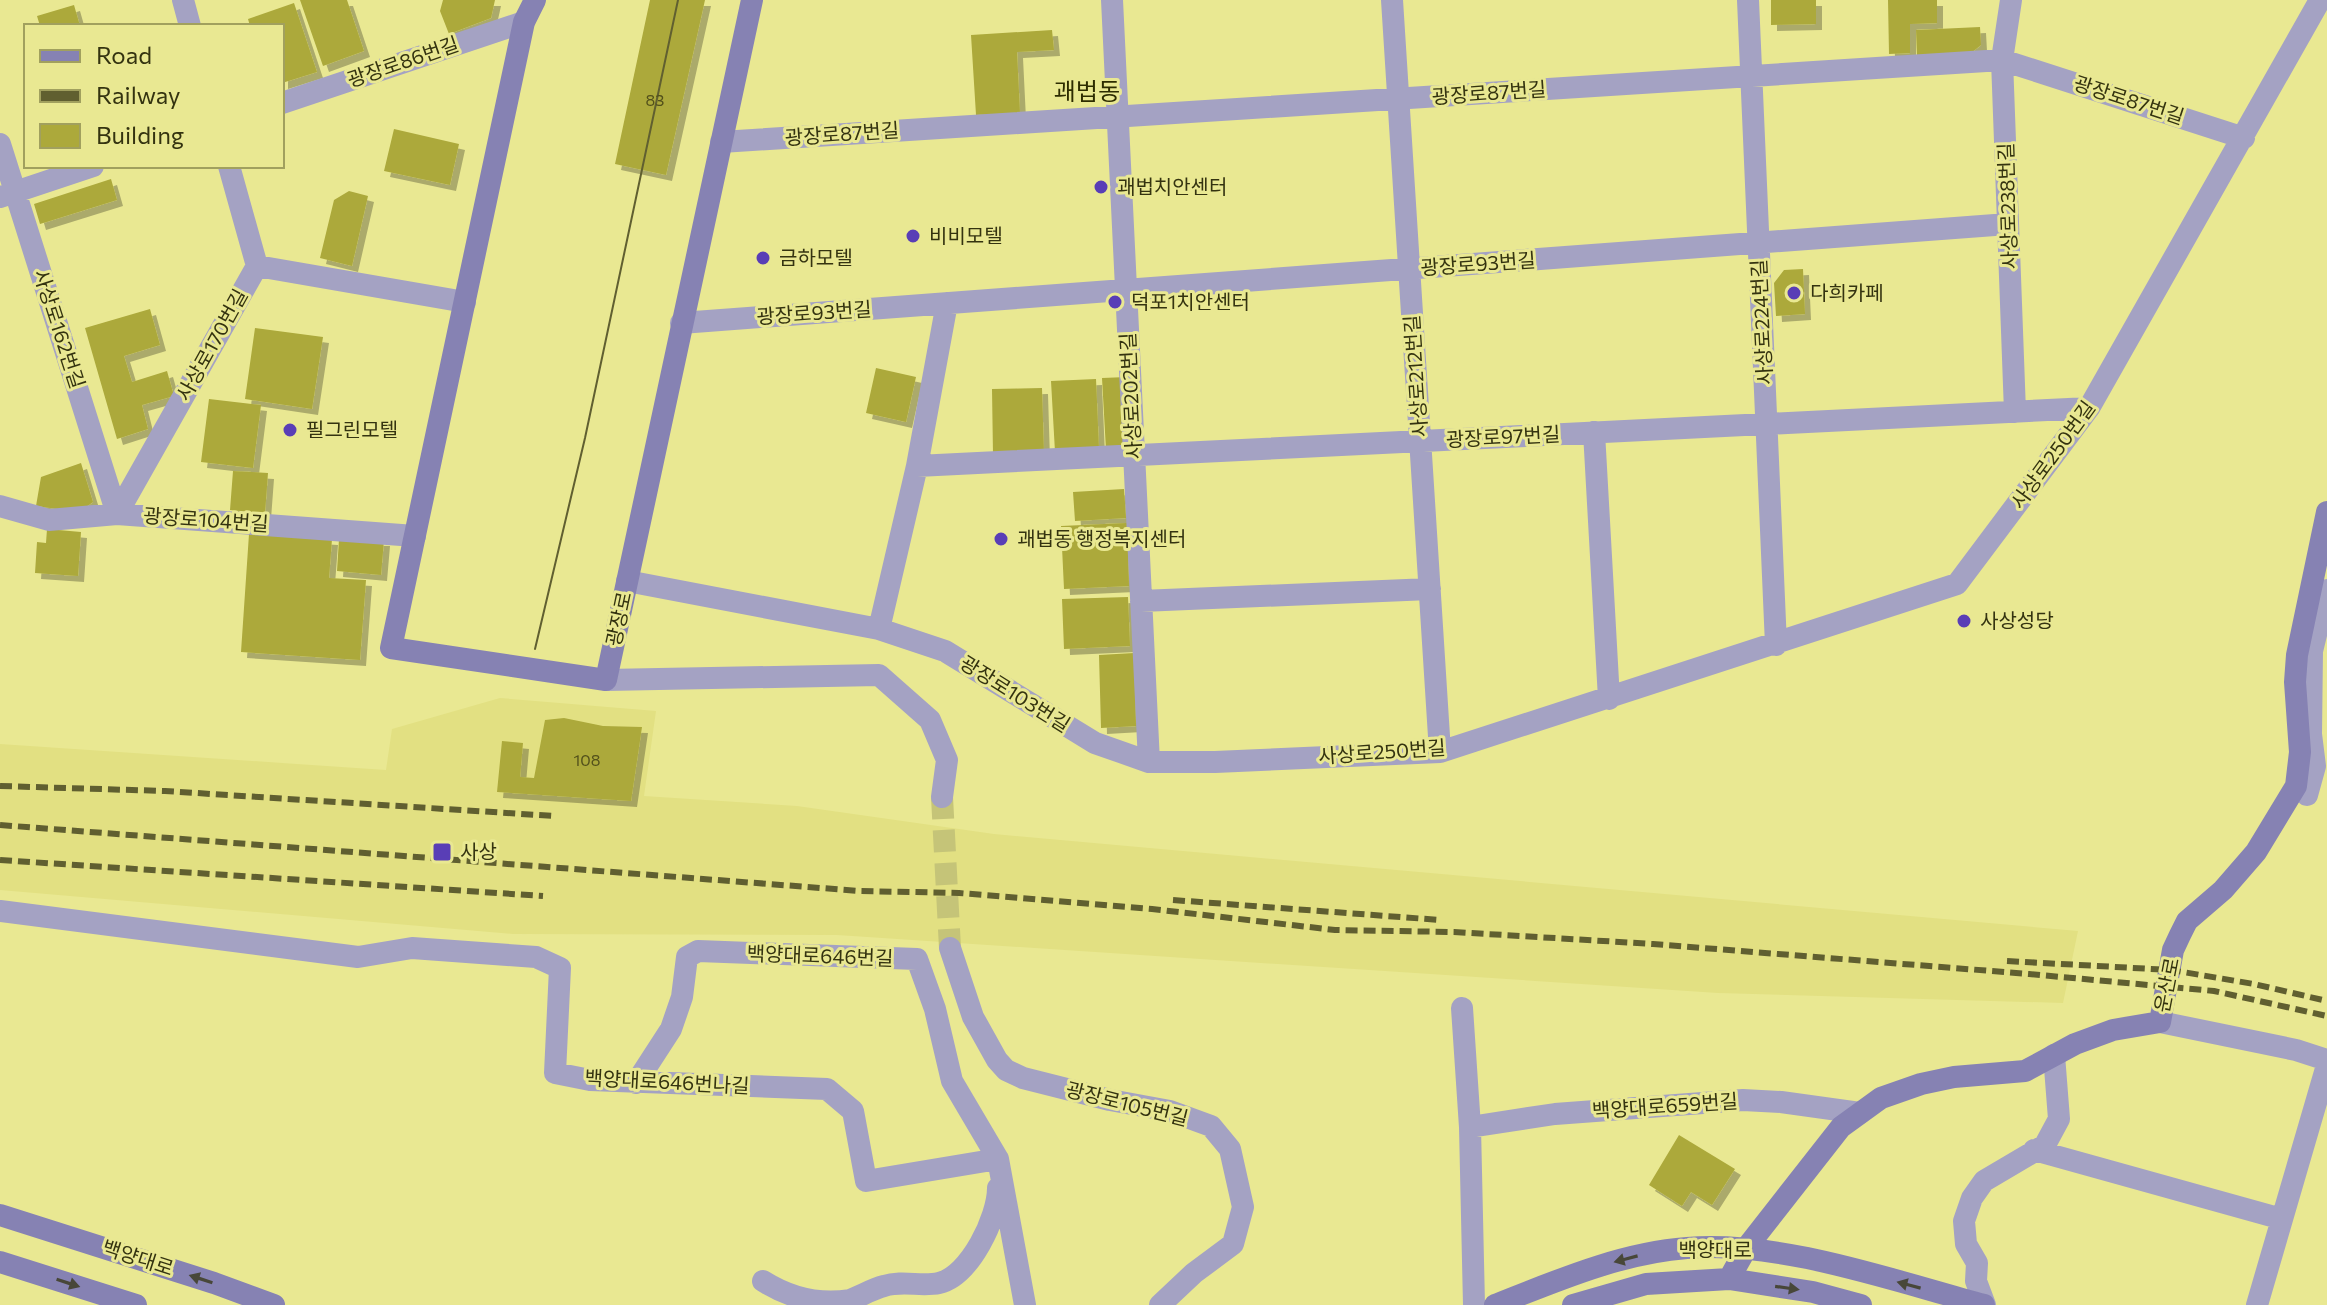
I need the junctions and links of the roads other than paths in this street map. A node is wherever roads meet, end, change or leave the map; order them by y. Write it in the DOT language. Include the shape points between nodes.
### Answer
graph roads {
  1 [pos="183,0"];
  2 [pos="535,0"];
  3 [pos="752,0"];
  4 [pos="1112,0"];
  5 [pos="1392,0"];
  6 [pos="1748,0"];
  7 [pos="2011,0"];
  8 [pos="2320,2"];
  9 [pos="524,22"];
  10 [pos="189,24"];
  11 [pos="2002,60"];
  12 [pos="1751,76"];
  13 [pos="1399,98"];
  14 [pos="284,102"];
  15 [pos="1117,116"];
  16 [pos="2244,138"];
  17 [pos="721,142"];
  18 [pos="0,144"];
  19 [pos="87,168"];
  20 [pos="230,168"];
  21 [pos="8,195"];
  22 [pos="2008,224"];
  23 [pos="1758,243"];
  24 [pos="257,266"];
  25 [pos="1409,269"];
  26 [pos="1126,290"];
  27 [pos="465,302"];
  28 [pos="947,303"];
  29 [pos="681,323"];
  30 [pos="2089,408"];
  31 [pos="2015,412"];
  32 [pos="1766,424"];
  33 [pos="1594,432"];
  34 [pos="1420,441"];
  35 [pos="1134,455"];
  36 [pos="917,466"];
  37 [pos="0,506"];
  38 [pos="2327,512"];
  39 [pos="117,514"];
  40 [pos="415,536"];
  41 [pos="627,581"];
  42 [pos="1430,589"];
  43 [pos="2327,590"];
  44 [pos="1141,601"];
  45 [pos="879,629"];
  46 [pos="1776,645"];
  47 [pos="606,680"];
  48 [pos="1609,699"];
  49 [pos="1440,752"];
  50 [pos="1149,762"];
  51 [pos="2307,795"];
  52 [pos="942,797"];
  53 [pos="0,911"];
  54 [pos="950,948"];
  55 [pos="1462,1008"];
  56 [pos="2160,1022"];
  57 [pos="2054,1055"];
  58 [pos="2327,1062"];
  59 [pos="636,1083"];
  60 [pos="1860,1113"];
  61 [pos="1470,1127"];
  62 [pos="2034,1150"];
  63 [pos="998,1159"];
  64 [pos="0,1215"];
  65 [pos="2282,1219"];
  66 [pos="1747,1247"];
  67 [pos="0,1262"];
  68 [pos="1729,1279"];
  69 [pos="763,1281"];
  70 [pos="136,1305"];
  71 [pos="274,1305"];
  72 [pos="1025,1305"];
  73 [pos="1160,1305"];
  74 [pos="1474,1305"];
  75 [pos="1495,1305"];
  76 [pos="1573,1305"];
  77 [pos="1861,1305"];
  78 [pos="1985,1305"];
  79 [pos="2257,1305"];
  1 -- 10 [label="street"];
  2 -- 9 [label="main road"];
  3 -- 17 [label="main road, 광장로"];
  4 -- 15 [label="street, 사상로202번길"];
  5 -- 13 [label="street, 사상로212번길"];
  6 -- 12 [label="street, 사상로224번길"];
  7 -- 11 [label="street, 사상로238번길"];
  8 -- 16 [label="street, 사상로250번길"];
  9 -- 14 [label="street, 광장로86번길"];
  9 -- 27 [label="main road"];
  11 -- 12 [label="street, 광장로87번길"];
  11 -- 16 [label="street, 광장로87번길"];
  11 -- 22 [label="street, 사상로238번길"];
  12 -- 13 [label="street, 광장로87번길"];
  12 -- 23 [label="street, 사상로224번길"];
  13 -- 15 [label="street, 광장로87번길"];
  13 -- 25 [label="street, 사상로212번길"];
  15 -- 17 [label="street, 광장로87번길"];
  15 -- 26 [label="street, 사상로202번길"];
  16 -- 30 [label="street, 사상로250번길"];
  17 -- 29 [label="main road, 광장로"];
  18 -- 21 [label="street, 사상로162번길"];
  19 -- 21 [label="street"];
  20 -- 24 [label="street, 사상로170번길"];
  21 -- 39 [label="street, 사상로162번길"];
  22 -- 23 [label="street, 광장로93번길"];
  22 -- 31 [label="street, 사상로238번길"];
  23 -- 25 [label="street, 광장로93번길"];
  23 -- 32 [label="street, 사상로224번길"];
  24 -- 27 [label="street"];
  24 -- 39 [label="street, 사상로170번길"];
  25 -- 26 [label="street, 광장로93번길"];
  25 -- 34 [label="street, 사상로212번길"];
  26 -- 28 [label="street, 광장로93번길"];
  26 -- 35 [label="street, 사상로202번길"];
  27 -- 40 [label="main road"];
  28 -- 29 [label="street, 광장로93번길"];
  28 -- 36 [label="street"];
  29 -- 41 [label="main road, 광장로"];
  30 -- 31 [label="street, 광장로97번길"];
  30 -- 46 [label="street, 사상로250번길" via="1957,584"];
  31 -- 32 [label="street, 광장로97번길"];
  32 -- 33 [label="street, 광장로97번길"];
  32 -- 46 [label="street, 사상로224번길"];
  33 -- 34 [label="street, 광장로97번길"];
  33 -- 48 [label="street"];
  34 -- 35 [label="street, 광장로97번길"];
  34 -- 42 [label="street, 사상로212번길"];
  35 -- 36 [label="street, 광장로97번길"];
  35 -- 44 [label="street, 사상로202번길"];
  36 -- 45 [label="street"];
  37 -- 39 [label="street, 광장로104번길" via="49,520"];
  38 -- 56 [label="main road, 운산로" via="2297,655 2296,786 2256,852 2187,921 2173,950"];
  39 -- 40 [label="street, 광장로104번길"];
  40 -- 47 [label="main road" via="391,648"];
  41 -- 45 [label="street, 광장로103번길"];
  41 -- 47 [label="main road, 광장로"];
  42 -- 44 [label="street"];
  42 -- 49 [label="street, 사상로212번길"];
  43 -- 51 [label="street" via="2312,651 2315,766"];
  44 -- 50 [label="street, 사상로202번길"];
  45 -- 50 [label="street, 광장로103번길" via="945,651 1095,743"];
  46 -- 48 [label="street, 사상로250번길"];
  47 -- 52 [label="street" via="879,675 930,720 947,760"];
  48 -- 49 [label="street, 사상로250번길"];
  49 -- 50 [label="street, 사상로250번길"];
  53 -- 59 [label="street, 백양대로646번나길" via="358,957 412,948 536,957 560,968 555,1073"];
  54 -- 73 [label="street, 광장로105번길" via="973,1017 1006,1070 1170,1111 1211,1126 1230,1149 1243,1207 1233,1244"];
  55 -- 61 [label="street"];
  56 -- 57 [label="main road, 운산로" via="2113,1030"];
  56 -- 58 [label="street" via="2296,1050"];
  57 -- 60 [label="main road, 운산로" via="2025,1071 1921,1084 1881,1098"];
  57 -- 62 [label="street, 백양대로" via="2059,1119 2045,1145"];
  58 -- 65 [label="street"];
  59 -- 63 [label="street, 백양대로646번나길" via="827,1089 853,1111 866,1181"];
  59 -- 63 [label="street, 백양대로646번길" via="671,1029 687,957 698,951 917,959 952,1081"];
  60 -- 61 [label="street, 백양대로659번길" via="1743,1100 1555,1114"];
  60 -- 66 [label="main road, 운산로" via="1841,1127"];
  61 -- 74 [label="street"];
  62 -- 65 [label="street"];
  62 -- 78 [label="street, 백양대로" via="1984,1181 1964,1221"];
  63 -- 69 [label="street" via="998,1199 987,1230 968,1263 942,1283 901,1282 846,1302 814,1305"];
  63 -- 72 [label="street, 백양대로646번길"];
  71 -- 64 [label="main road, 백양대로, one-way"];
  65 -- 79 [label="street"];
  66 -- 68 [label="main road, 운산로"];
  66 -- 75 [label="main road, 백양대로, one-way" via="1631,1256"];
  78 -- 66 [label="main road, 백양대로, one-way"];
  67 -- 70 [label="main road, one-way"];
  68 -- 76 [label="main road, 백양대로" via="1646,1284"];
  68 -- 77 [label="main road, 백양대로, one-way"];
}
